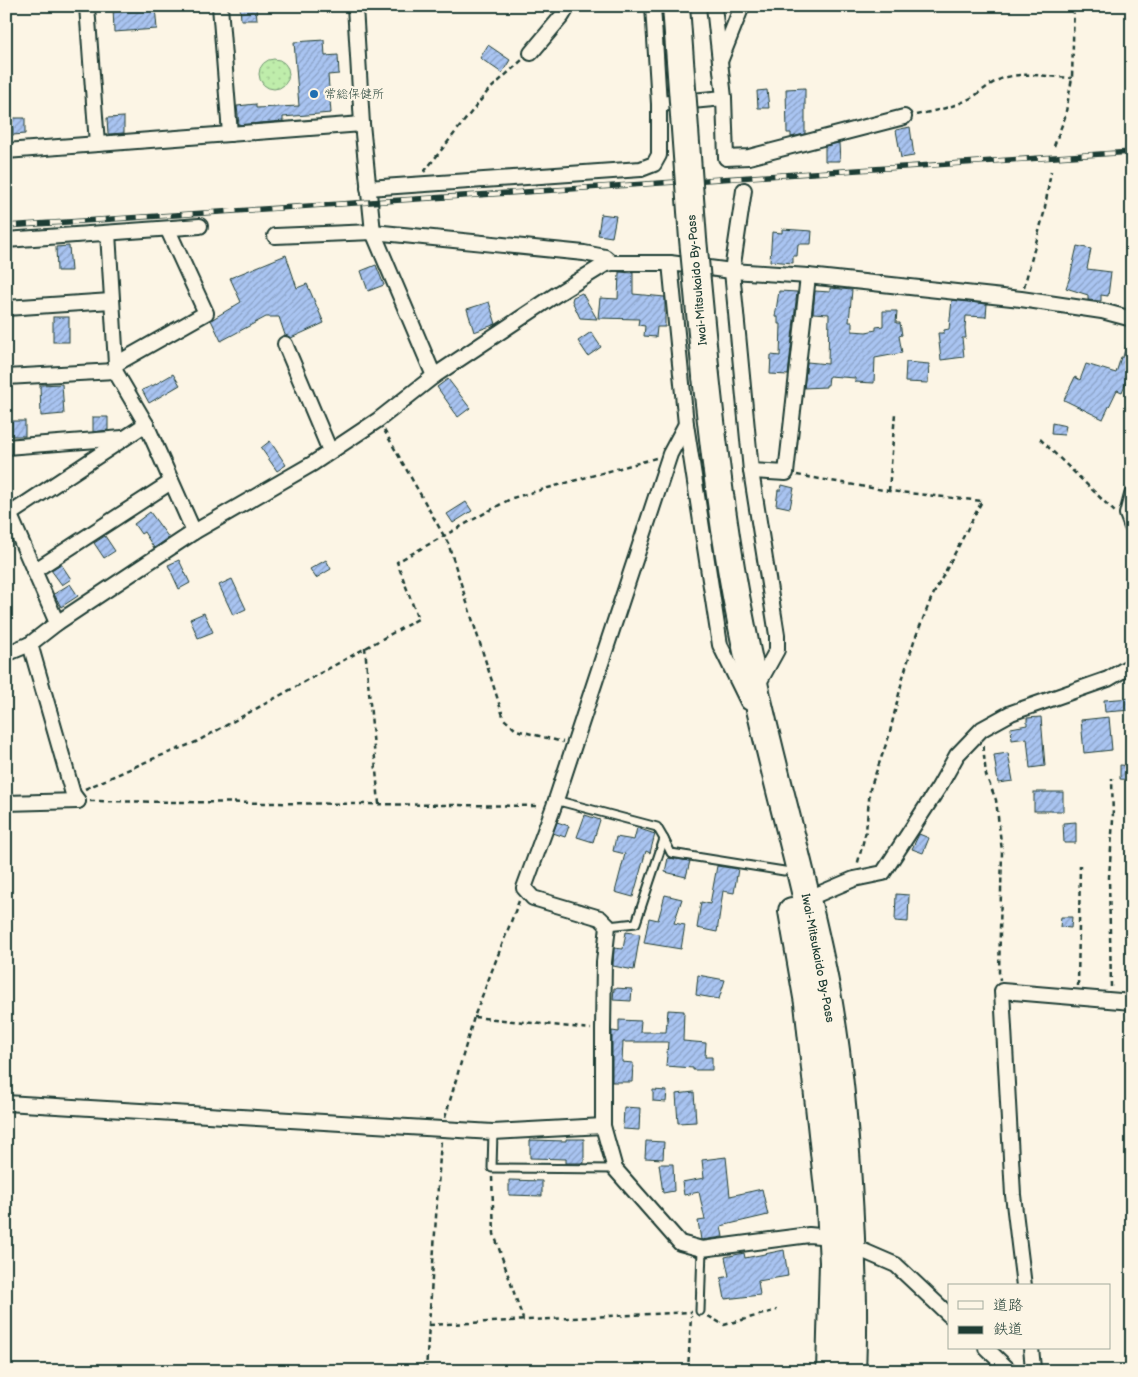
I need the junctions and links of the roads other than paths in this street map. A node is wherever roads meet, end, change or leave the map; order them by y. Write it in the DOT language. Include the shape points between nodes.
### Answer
graph roads {
  1 [pos="87,6"];
  2 [pos="220,6"];
  3 [pos="355,6"];
  4 [pos="568,6"];
  5 [pos="652,6"];
  6 [pos="676,6"];
  7 [pos="714,6"];
  8 [pos="742,6"];
  9 [pos="531,52"];
  10 [pos="720,63"];
  11 [pos="724,98"];
  12 [pos="659,104"];
  13 [pos="904,117"];
  14 [pos="362,124"];
  15 [pos="230,134"];
  16 [pos="97,144"];
  17 [pos="6,151"];
  18 [pos="368,188"];
  19 [pos="744,190"];
  20 [pos="200,226"];
  21 [pos="168,230"];
  22 [pos="373,232"];
  23 [pos="108,233"];
  24 [pos="275,236"];
  25 [pos="6,240"];
  26 [pos="612,263"];
  27 [pos="670,263"];
  28 [pos="732,271"];
  29 [pos="808,276"];
  30 [pos="111,301"];
  31 [pos="6,308"];
  32 [pos="1132,319"];
  33 [pos="285,344"];
  34 [pos="116,368"];
  35 [pos="434,376"];
  36 [pos="6,377"];
  37 [pos="146,424"];
  38 [pos="686,424"];
  39 [pos="124,438"];
  40 [pos="6,447"];
  41 [pos="330,451"];
  42 [pos="752,472"];
  43 [pos="171,482"];
  44 [pos="1132,495"];
  45 [pos="8,510"];
  46 [pos="1131,527"];
  47 [pos="194,532"];
  48 [pos="34,570"];
  49 [pos="57,622"];
  50 [pos="30,644"];
  51 [pos="6,654"];
  52 [pos="1132,665"];
  53 [pos="751,696"];
  54 [pos="6,803"];
  55 [pos="555,803"];
  56 [pos="664,839"];
  57 [pos="784,871"];
  58 [pos="799,902"];
  59 [pos="608,926"];
  60 [pos="1132,1002"];
  61 [pos="6,1103"];
  62 [pos="603,1126"];
  63 [pos="493,1132"];
  64 [pos="615,1168"];
  65 [pos="842,1243"];
  66 [pos="702,1249"];
  67 [pos="1024,1284"];
  68 [pos="700,1311"];
  69 [pos="948,1314"];
  70 [pos="988,1350"];
  71 [pos="1031,1350"];
  72 [pos="830,1371"];
  73 [pos="852,1371"];
  74 [pos="1010,1371"];
  75 [pos="1031,1371"];
  1 -- 16 [label="street"];
  2 -- 15 [label="street"];
  3 -- 14 [label="street"];
  4 -- 9 [label="street"];
  5 -- 12 [label="street"];
  6 -- 53 [label="highway, Iwai-Mitsukaido By-Pass, bridge" via="706,376 737,639"];
  7 -- 10 [label="street"];
  8 -- 10 [label="street"];
  10 -- 11 [label="street"];
  11 -- 12 [label="street"];
  11 -- 13 [label="street" via="726,158 749,157"];
  12 -- 18 [label="street" via="660,155 654,164 641,169"];
  14 -- 15 [label="street"];
  14 -- 18 [label="street"];
  15 -- 16 [label="street"];
  16 -- 17 [label="street"];
  18 -- 22 [label="street"];
  19 -- 28 [label="street"];
  20 -- 21 [label="street"];
  21 -- 23 [label="street"];
  21 -- 34 [label="street" via="206,313"];
  22 -- 24 [label="street"];
  22 -- 26 [label="street" via="584,252 605,257"];
  22 -- 35 [label="street"];
  23 -- 25 [label="street"];
  23 -- 30 [label="street"];
  26 -- 27 [label="street"];
  26 -- 35 [label="street" via="557,294"];
  27 -- 28 [label="street"];
  27 -- 38 [label="street"];
  28 -- 29 [label="street"];
  28 -- 42 [label="street"];
  29 -- 32 [label="street" via="1021,299 1102,311"];
  29 -- 42 [label="street" via="786,473"];
  30 -- 31 [label="street"];
  30 -- 34 [label="street"];
  33 -- 41 [label="street"];
  34 -- 36 [label="street"];
  34 -- 37 [label="street"];
  35 -- 41 [label="street" via="378,420"];
  37 -- 39 [label="street"];
  37 -- 43 [label="street"];
  38 -- 53 [label="street" via="720,645"];
  38 -- 55 [label="street" via="670,454"];
  39 -- 40 [label="street"];
  39 -- 45 [label="street"];
  41 -- 47 [label="street"];
  42 -- 53 [label="street" via="777,635 776,650"];
  43 -- 47 [label="street"];
  43 -- 48 [label="street"];
  44 -- 46 [label="street" via="1127,514"];
  45 -- 48 [label="street"];
  47 -- 49 [label="street"];
  48 -- 49 [label="street"];
  49 -- 50 [label="street"];
  50 -- 51 [label="street"];
  50 -- 54 [label="street" via="76,797"];
  52 -- 58 [label="street" via="1108,679 1011,713 982,729 957,756 883,873 854,879"];
  53 -- 57 [label="highway, Iwai-Mitsukaido By-Pass"];
  53 -- 58 [label="highway, Iwai-Mitsukaido By-Pass"];
  55 -- 56 [label="lane" via="657,827"];
  55 -- 59 [label="street" via="524,888 533,898 600,918"];
  56 -- 57 [label="lane" via="671,853"];
  56 -- 59 [label="lane" via="636,924"];
  57 -- 58 [label="highway, Iwai-Mitsukaido By-Pass"];
  58 -- 65 [label="highway, Iwai-Mitsukaido By-Pass" via="826,983 837,1064 845,1137"];
  59 -- 62 [label="street" via="604,962"];
  60 -- 67 [label="street" via="1002,991 1013,1195"];
  61 -- 63 [label="street"];
  62 -- 63 [label="street"];
  62 -- 64 [label="street"];
  63 -- 64 [label="lane" via="492,1168"];
  64 -- 66 [label="street" via="680,1243"];
  65 -- 66 [label="street" via="809,1235"];
  65 -- 69 [label="street" via="896,1265"];
  65 -- 72 [label="highway, Iwai-Mitsukaido By-Pass" via="833,1262"];
  65 -- 73 [label="highway, Iwai-Mitsukaido By-Pass" via="854,1285"];
  66 -- 68 [label="lane"];
  70 -- 74 [label="street"];
  71 -- 75 [label="street"];
}
